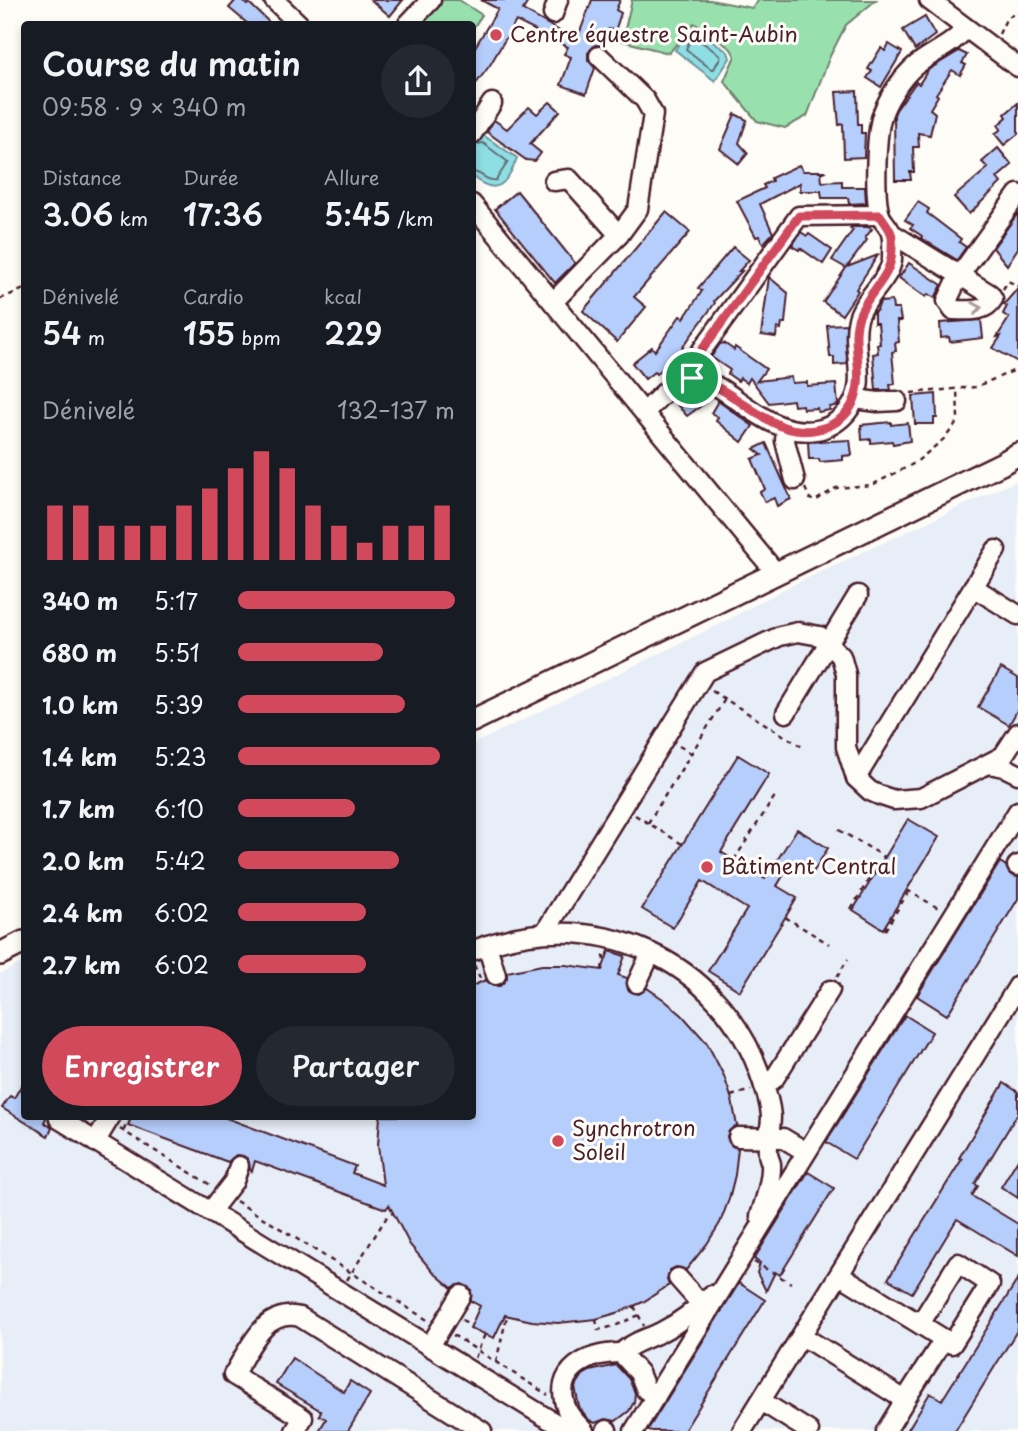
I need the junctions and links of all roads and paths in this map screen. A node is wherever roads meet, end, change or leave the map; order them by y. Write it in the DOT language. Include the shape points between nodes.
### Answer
graph roads {
  1 [pos="274,0"];
  2 [pos="430,0"];
  3 [pos="929,0"];
  4 [pos="1018,13"];
  5 [pos="296,21"];
  6 [pos="411,21"];
  7 [pos="966,28"];
  8 [pos="994,41"];
  9 [pos="599,56"];
  10 [pos="1018,67"];
  11 [pos="492,103"];
  12 [pos="476,128"];
  13 [pos="554,181"];
  14 [pos="1018,194"];
  15 [pos="476,209"];
  16 [pos="880,215"];
  17 [pos="891,233"];
  18 [pos="619,235"];
  19 [pos="21,290"];
  20 [pos="0,299"];
  21 [pos="553,302"];
  22 [pos="1018,369"];
  23 [pos="692,378"];
  24 [pos="957,389"];
  25 [pos="855,399"];
  26 [pos="897,401"];
  27 [pos="645,412"];
  28 [pos="786,429"];
  29 [pos="1012,459"];
  30 [pos="795,480"];
  31 [pos="996,550"];
  32 [pos="776,573"];
  33 [pos="973,587"];
  34 [pos="858,595"];
  35 [pos="1018,615"];
  36 [pos="829,643"];
  37 [pos="712,691"];
  38 [pos="725,699"];
  39 [pos="786,713"];
  40 [pos="476,720"];
  41 [pos="1018,733"];
  42 [pos="678,746"];
  43 [pos="804,748"];
  44 [pos="691,753"];
  45 [pos="989,764"];
  46 [pos="1018,774"];
  47 [pos="856,778"];
  48 [pos="777,793"];
  49 [pos="635,815"];
  50 [pos="648,823"];
  51 [pos="1015,823"];
  52 [pos="839,830"];
  53 [pos="682,844"];
  54 [pos="734,860"];
  55 [pos="851,909"];
  56 [pos="785,917"];
  57 [pos="954,917"];
  58 [pos="885,930"];
  59 [pos="545,932"];
  60 [pos="21,944"];
  61 [pos="829,944"];
  62 [pos="480,948"];
  63 [pos="651,953"];
  64 [pos="0,954"];
  65 [pos="848,959"];
  66 [pos="476,966"];
  67 [pos="489,978"];
  68 [pos="637,983"];
  69 [pos="1018,986"];
  70 [pos="830,990"];
  71 [pos="764,1086"];
  72 [pos="731,1096"];
  73 [pos="61,1120"];
  74 [pos="108,1120"];
  75 [pos="110,1120"];
  76 [pos="128,1120"];
  77 [pos="124,1131"];
  78 [pos="769,1136"];
  79 [pos="737,1137"];
  80 [pos="95,1142"];
  81 [pos="806,1152"];
  82 [pos="771,1164"];
  83 [pos="239,1166"];
  84 [pos="794,1171"];
  85 [pos="224,1194"];
  86 [pos="210,1212"];
  87 [pos="393,1213"];
  88 [pos="742,1254"];
  89 [pos="352,1273"];
  90 [pos="840,1275"];
  91 [pos="678,1278"];
  92 [pos="791,1283"];
  93 [pos="340,1291"];
  94 [pos="461,1295"];
  95 [pos="701,1304"];
  96 [pos="634,1306"];
  97 [pos="639,1315"];
  98 [pos="507,1316"];
  99 [pos="596,1319"];
  100 [pos="920,1324"];
  101 [pos="441,1328"];
  102 [pos="485,1334"];
  103 [pos="495,1336"];
  104 [pos="802,1336"];
  105 [pos="649,1338"];
  106 [pos="501,1339"];
  107 [pos="944,1339"];
  108 [pos="430,1346"];
  109 [pos="479,1352"];
  110 [pos="621,1353"];
  111 [pos="496,1362"];
  112 [pos="467,1370"];
  113 [pos="656,1396"];
  114 [pos="555,1399"];
  115 [pos="905,1400"];
  116 [pos="761,1401"];
  117 [pos="295,1431"];
  118 [pos="482,1431"];
  119 [pos="581,1431"];
  120 [pos="634,1431"];
  121 [pos="742,1431"];
  122 [pos="809,1431"];
  123 [pos="886,1431"];
  1 -- 5 [label="street"];
  2 -- 6 [label="street"];
  3 -- 7 [label="street"];
  4 -- 8 [label="path" via="1007,17"];
  7 -- 10 [label="street"];
  7 -- 16 [label="street" via="958,39 914,67 886,106 878,148"];
  9 -- 18 [label="street" via="645,100 653,114 638,209"];
  11 -- 12 [label="street"];
  13 -- 18 [label="street" via="569,179"];
  14 -- 17 [label="street" via="959,276"];
  15 -- 21 [label="street"];
  16 -- 17 [label="street"];
  16 -- 23 [label="street" via="799,216 694,361"];
  17 -- 25 [label="street" via="892,264 858,316 860,381"];
  18 -- 21 [label="street"];
  19 -- 20 [label="path"];
  21 -- 27 [label="street"];
  22 -- 24 [label="path" via="975,387"];
  23 -- 27 [label="street" via="673,386"];
  23 -- 28 [label="street" via="706,381"];
  24 -- 26 [label="path" via="902,394"];
  24 -- 30 [label="path" via="958,418 951,432 892,476 872,485 836,488 815,501 808,497 802,479"];
  25 -- 26 [label="street"];
  25 -- 28 [label="street" via="838,422 820,430"];
  27 -- 32 [label="street"];
  28 -- 30 [label="street"];
  29 -- 32 [label="main road"];
  31 -- 33 [label="street"];
  32 -- 40 [label="main road"];
  33 -- 35 [label="street"];
  33 -- 47 [label="street"];
  34 -- 36 [label="street"];
  36 -- 39 [label="street"];
  36 -- 47 [label="street" via="841,656 846,674 846,747"];
  36 -- 59 [label="street" via="807,632 780,636 705,672"];
  37 -- 38 [label="path"];
  38 -- 43 [label="path"];
  38 -- 44 [label="path"];
  41 -- 45 [label="street" via="1003,756"];
  42 -- 44 [label="path"];
  44 -- 50 [label="path"];
  45 -- 46 [label="street"];
  45 -- 47 [label="street" via="921,798 894,800 870,791"];
  48 -- 54 [label="path"];
  49 -- 50 [label="path"];
  50 -- 53 [label="path"];
  51 -- 57 [label="street"];
  52 -- 55 [label="path" via="884,857"];
  56 -- 61 [label="path"];
  57 -- 58 [label="path" via="908,890"];
  57 -- 81 [label="street"];
  59 -- 62 [label="street"];
  59 -- 63 [label="street" via="598,935"];
  60 -- 64 [label="main road"];
  62 -- 67 [label="street"];
  63 -- 68 [label="street"];
  63 -- 71 [label="street" via="686,974 725,1010 747,1042"];
  65 -- 70 [label="path"];
  66 -- 67 [label="path"];
  69 -- 90 [label="street"];
  70 -- 71 [label="street" via="774,1079"];
  71 -- 72 [label="path"];
  71 -- 78 [label="street" via="771,1117"];
  73 -- 80 [label="street"];
  74 -- 80 [label="street"];
  75 -- 77 [label="path"];
  76 -- 77 [label="path"];
  77 -- 85 [label="path"];
  78 -- 79 [label="street"];
  78 -- 81 [label="street" via="783,1138"];
  78 -- 82 [label="street"];
  80 -- 86 [label="street"];
  81 -- 84 [label="street"];
  82 -- 84 [label="street" via="783,1172"];
  82 -- 88 [label="street" via="764,1204"];
  83 -- 85 [label="street"];
  84 -- 88 [label="street"];
  85 -- 86 [label="street"];
  85 -- 89 [label="path"];
  86 -- 93 [label="street"];
  87 -- 89 [label="path"];
  88 -- 92 [label="path"];
  88 -- 95 [label="street"];
  88 -- 113 [label="street"];
  89 -- 93 [label="path"];
  89 -- 101 [label="path"];
  90 -- 100 [label="street"];
  90 -- 104 [label="street"];
  91 -- 95 [label="street"];
  93 -- 108 [label="street"];
  94 -- 101 [label="street"];
  95 -- 105 [label="street"];
  96 -- 97 [label="path"];
  97 -- 99 [label="path" via="598,1330"];
  97 -- 105 [label="path"];
  98 -- 106 [label="path"];
  100 -- 107 [label="street"];
  100 -- 107 [label="street" via="958,1263 990,1284 953,1344"];
  101 -- 108 [label="street"];
  101 -- 109 [label="path"];
  102 -- 109 [label="path"];
  103 -- 106 [label="path"];
  104 -- 115 [label="street"];
  104 -- 116 [label="street"];
  105 -- 110 [label="street"];
  106 -- 111 [label="path"];
  107 -- 115 [label="street"];
  108 -- 112 [label="street"];
  109 -- 111 [label="path"];
  109 -- 112 [label="path"];
  110 -- 113 [label="street" via="639,1373 646,1390"];
  110 -- 119 [label="street" via="584,1359 568,1377 566,1408"];
  111 -- 114 [label="path"];
  112 -- 119 [label="street"];
  113 -- 120 [label="street"];
  115 -- 123 [label="street"];
  116 -- 121 [label="street"];
  116 -- 122 [label="street"];
  117 -- 118 [label="street" via="303,1418 233,1375 263,1328 282,1315 300,1317"];
}
